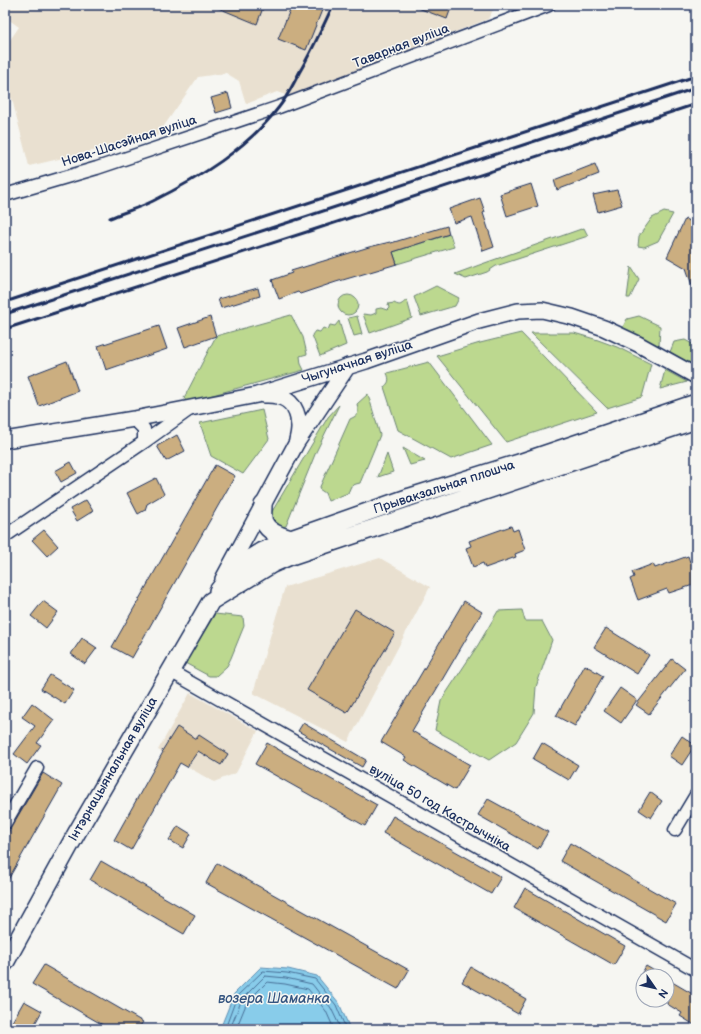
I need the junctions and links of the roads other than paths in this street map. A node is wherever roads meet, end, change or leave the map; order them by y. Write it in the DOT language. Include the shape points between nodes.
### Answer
graph roads {
  1 [pos="549,5"];
  2 [pos="262,113"];
  3 [pos="5,194"];
  4 [pos="348,366"];
  5 [pos="696,376"];
  6 [pos="257,395"];
  7 [pos="696,403"];
  8 [pos="191,409"];
  9 [pos="134,419"];
  10 [pos="696,420"];
  11 [pos="5,440"];
  12 [pos="144,442"];
  13 [pos="297,442"];
  14 [pos="263,505"];
  15 [pos="5,536"];
  16 [pos="292,539"];
  17 [pos="234,586"];
  18 [pos="211,601"];
  19 [pos="170,671"];
  20 [pos="37,768"];
  21 [pos="696,795"];
  22 [pos="5,823"];
  23 [pos="675,830"];
  24 [pos="5,963"];
  25 [pos="696,970"];
  1 -- 2 [label="street, Таварная вуліца"];
  2 -- 3 [label="street, Нова-Шасэйная вуліца" via="97,168"];
  4 -- 5 [label="street, Чыгуначная вуліца" via="479,320 518,311 542,310 604,328"];
  4 -- 6 [label="street, Чыгуначная вуліца"];
  4 -- 13 [label="street"];
  6 -- 8 [label="street, Чыгуначная вуліца"];
  6 -- 13 [label="street" via="281,397 294,406 300,426"];
  7 -- 16 [label="main road, Прывакзальная плошча" via="410,497"];
  8 -- 9 [label="street, Чыгуначная вуліца"];
  8 -- 12 [label="street"];
  9 -- 11 [label="street, Чыгуначная вуліца"];
  9 -- 12 [label="street" via="144,429"];
  10 -- 17 [label="main road, Прывакзальная плошча" via="288,557"];
  12 -- 15 [label="street"];
  13 -- 14 [label="street"];
  14 -- 16 [label="main road" via="264,521 270,530 279,536"];
  14 -- 18 [label="street"];
  16 -- 18 [label="main road, Прывакзальная плошча" via="262,551 243,563 231,574"];
  17 -- 18 [label="main road, Інтэрнацыянальная вуліца"];
  18 -- 19 [label="main road, Інтэрнацыянальная вуліца"];
  19 -- 24 [label="main road, Інтэрнацыянальная вуліца"];
  19 -- 25 [label="street, вуліца 50 год Кастрычніка"];
  20 -- 22 [label="street"];
  21 -- 23 [label="street"];
}
